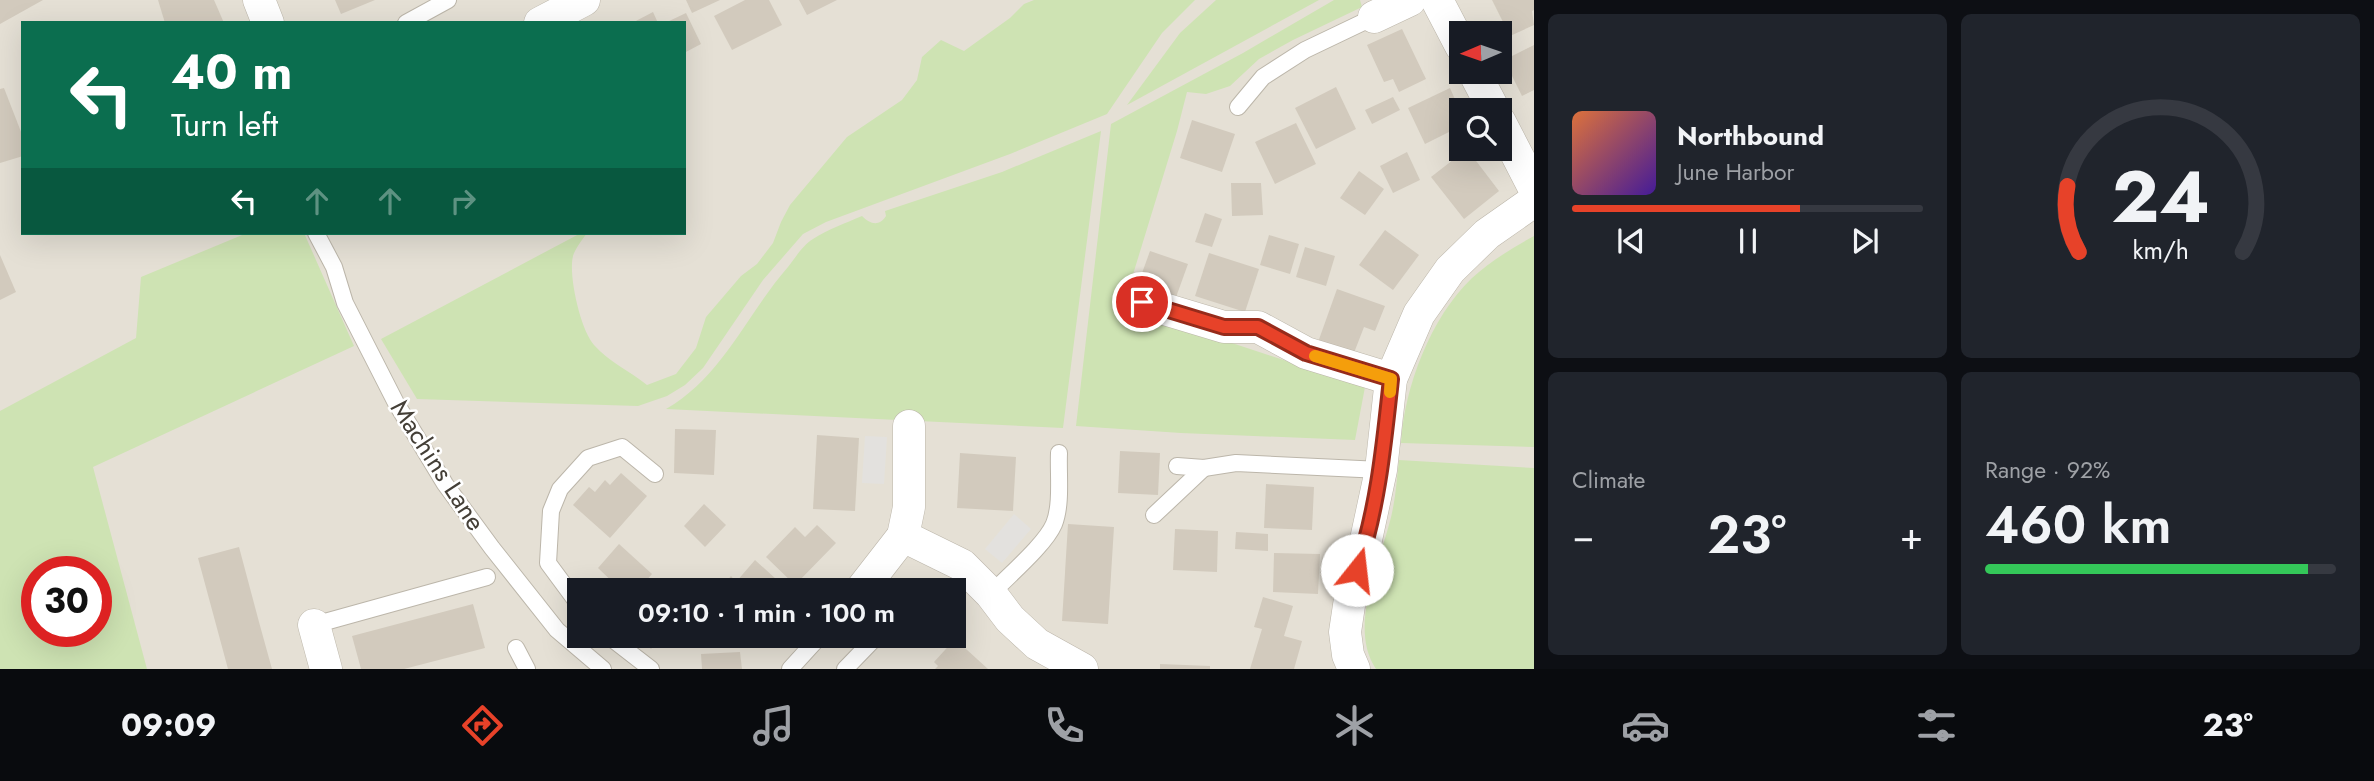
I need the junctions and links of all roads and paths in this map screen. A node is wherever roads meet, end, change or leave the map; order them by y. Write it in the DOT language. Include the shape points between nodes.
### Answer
graph roads {
  1 [pos="259,0"];
  2 [pos="448,0"];
  3 [pos="584,0"];
  4 [pos="1410,0"];
  5 [pos="1437,0"];
  6 [pos="1374,17"];
  7 [pos="267,21"];
  8 [pos="410,21"];
  9 [pos="544,21"];
  10 [pos="1449,23"];
  11 [pos="1238,107"];
  12 [pos="1512,145"];
  13 [pos="1534,188"];
  14 [pos="1534,201"];
  15 [pos="318,235"];
  16 [pos="1142,302"];
  17 [pos="1391,379"];
  18 [pos="909,426"];
  19 [pos="1059,453"];
  20 [pos="1177,466"];
  21 [pos="1204,468"];
  22 [pos="1381,470"];
  23 [pos="655,474"];
  24 [pos="1154,515"];
  25 [pos="903,536"];
  26 [pos="487,577"];
  27 [pos="870,578"];
  28 [pos="567,589"];
  29 [pos="991,594"];
  30 [pos="314,625"];
  31 [pos="516,648"];
  32 [pos="624,648"];
  33 [pos="809,648"];
  34 [pos="865,648"];
  35 [pos="326,669"];
  36 [pos="527,669"];
  37 [pos="603,669"];
  38 [pos="651,669"];
  39 [pos="790,669"];
  40 [pos="845,669"];
  41 [pos="1082,669"];
  42 [pos="1354,669"];
  1 -- 7 [label="street"];
  2 -- 8 [label="lane"];
  3 -- 9 [label="street"];
  4 -- 6 [label="street"];
  5 -- 10 [label="street"];
  6 -- 11 [label="lane" via="1304,50 1263,77"];
  12 -- 13 [label="street"];
  14 -- 17 [label="street" via="1487,234 1450,270 1419,314"];
  15 -- 37 [label="lane, Machins Lane" via="345,303 396,403 445,484 557,629"];
  16 -- 17 [label="street" via="1224,327 1258,327 1306,353"];
  17 -- 22 [label="street"];
  18 -- 25 [label="street" via="909,507"];
  19 -- 29 [label="lane" via="1054,524"];
  20 -- 21 [label="lane"];
  21 -- 22 [label="lane" via="1236,463"];
  21 -- 24 [label="lane"];
  22 -- 42 [label="street" via="1350,592 1345,632"];
  23 -- 28 [label="lane" via="622,447 588,457 560,489 551,511 548,564"];
  25 -- 27 [label="street"];
  25 -- 29 [label="street" via="962,565"];
  26 -- 30 [label="lane"];
  29 -- 41 [label="street" via="1037,644"];
  30 -- 35 [label="street"];
  31 -- 36 [label="lane"];
  32 -- 38 [label="lane"];
  33 -- 39 [label="lane"];
  34 -- 40 [label="lane"];
}
